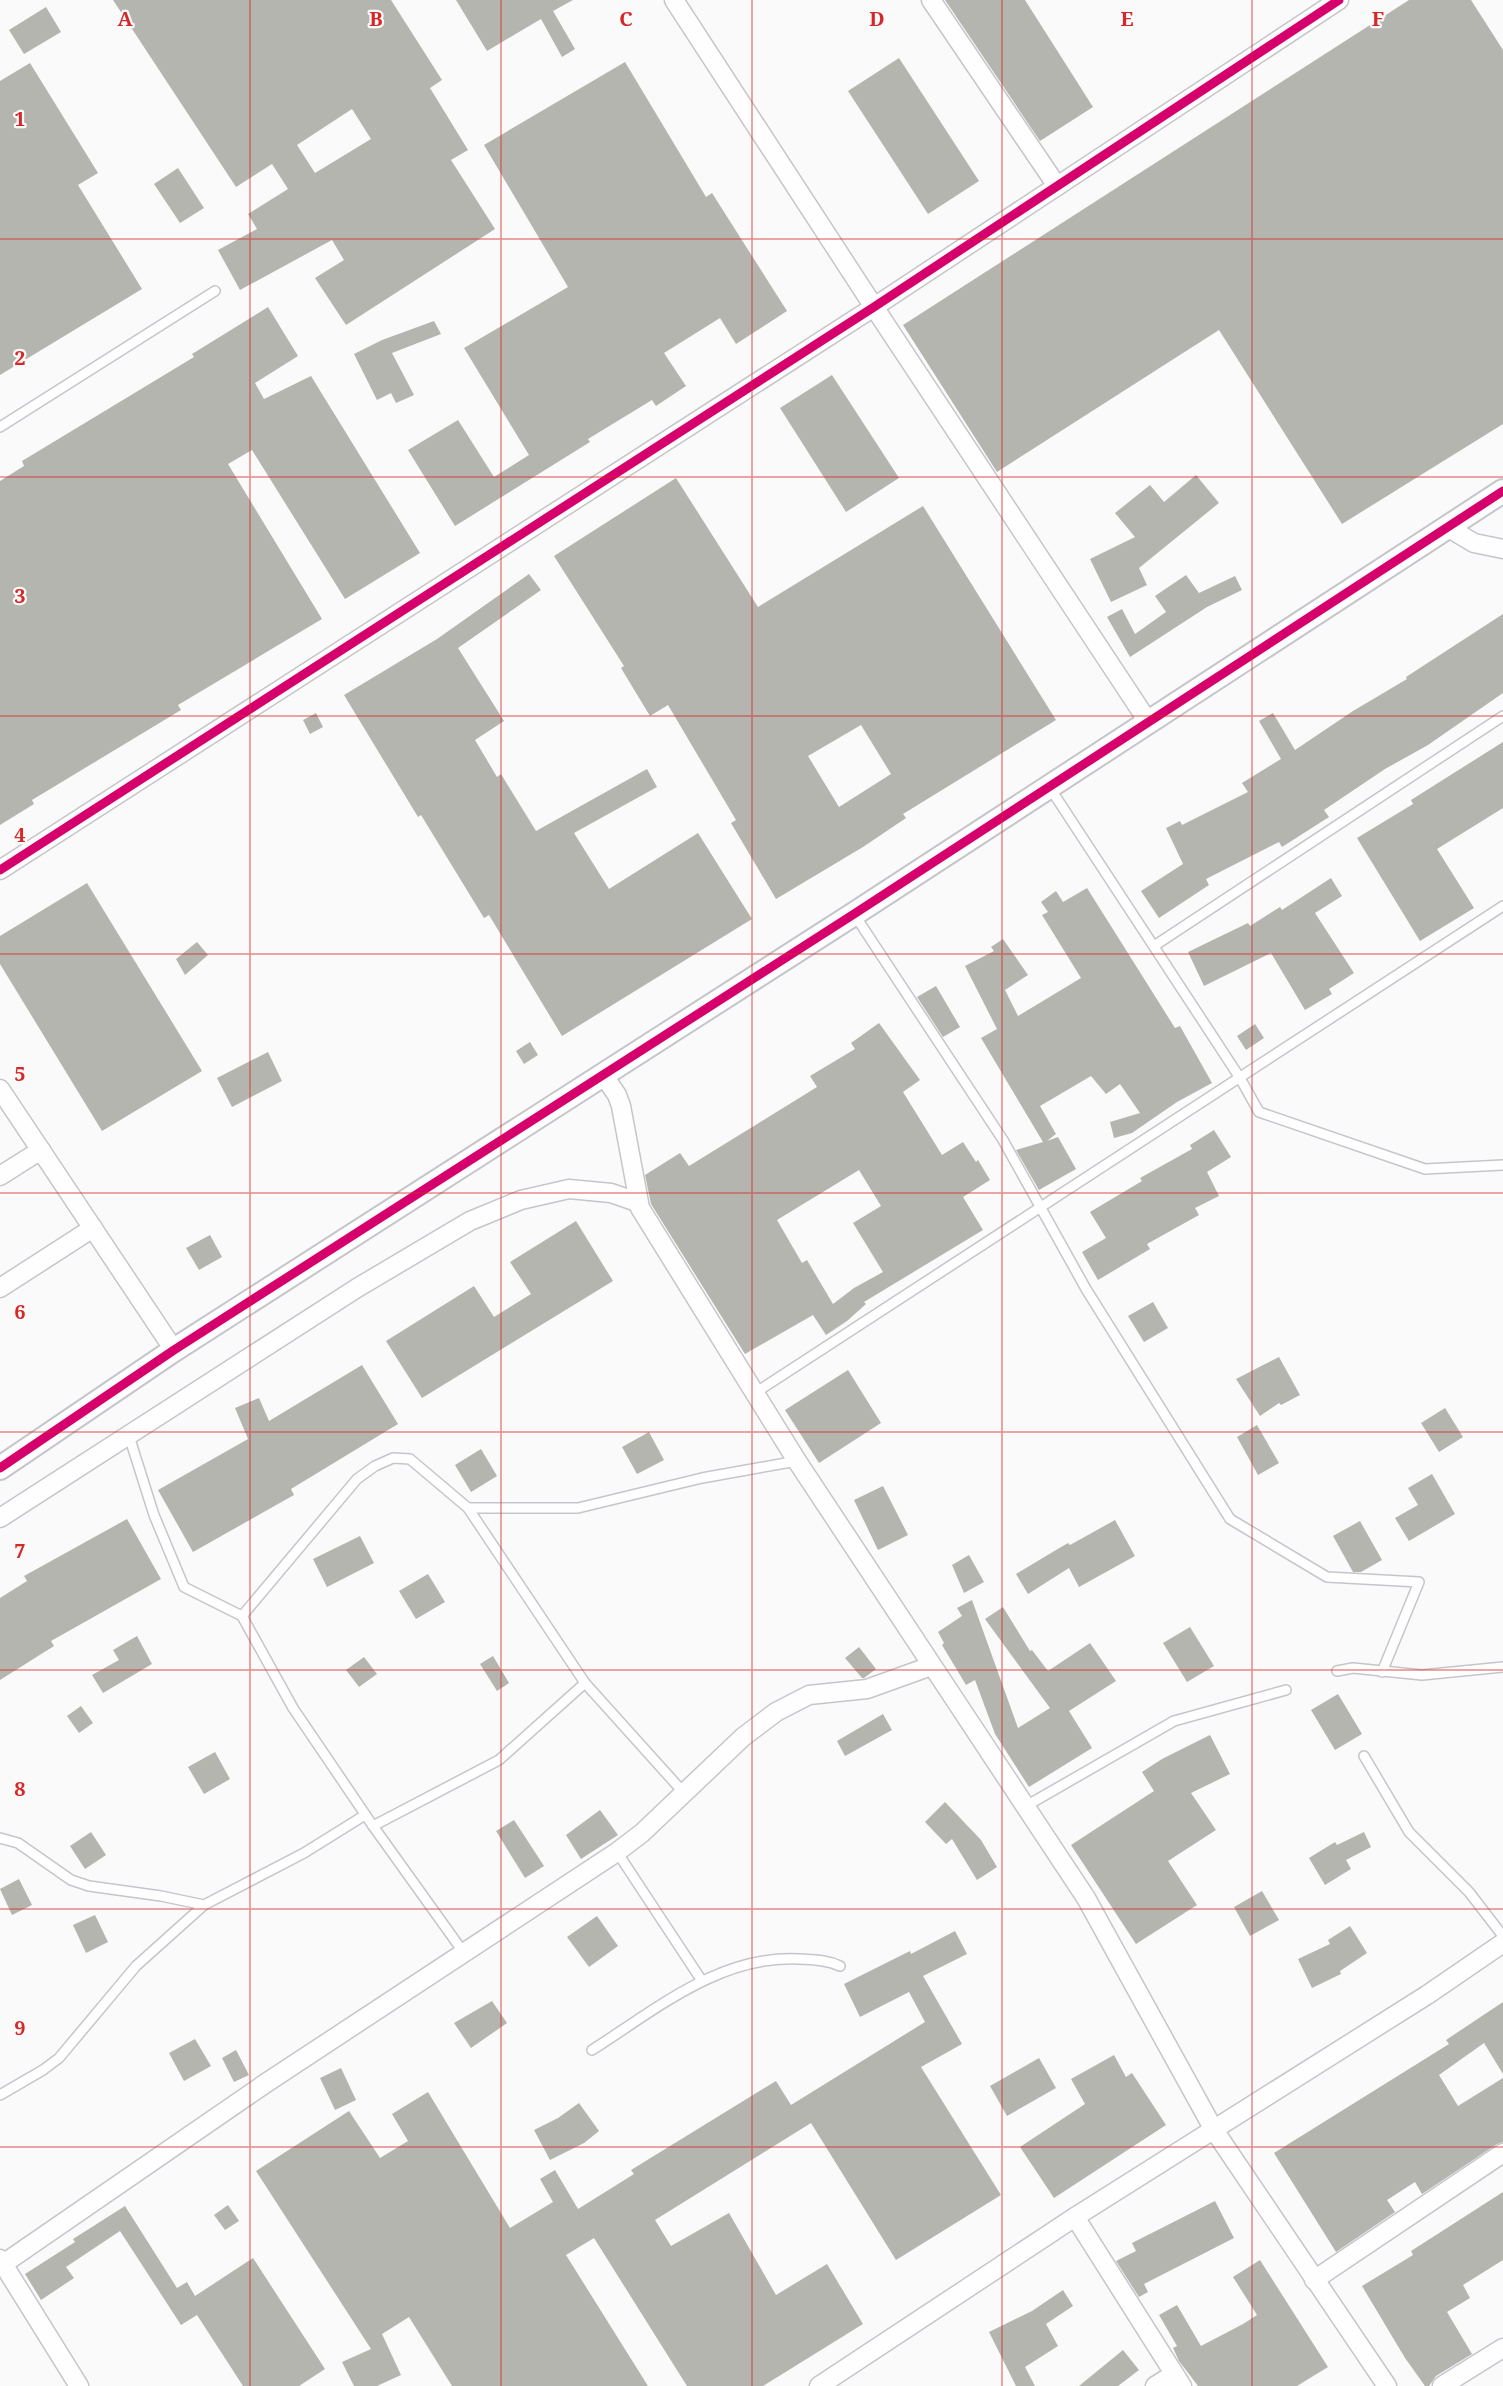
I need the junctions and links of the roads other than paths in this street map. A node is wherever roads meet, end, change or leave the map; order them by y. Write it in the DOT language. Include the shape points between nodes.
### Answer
graph roads {
  1 [pos="674,0"];
  2 [pos="931,0"];
  3 [pos="1339,0"];
  4 [pos="1057,186"];
  5 [pos="215,291"];
  6 [pos="874,307"];
  7 [pos="0,427"];
  8 [pos="1503,490"];
  9 [pos="1447,527"];
  10 [pos="1503,550"];
  11 [pos="1503,716"];
  12 [pos="1149,723"];
  13 [pos="1049,788"];
  14 [pos="0,870"];
  15 [pos="1503,906"];
  16 [pos="854,914"];
  17 [pos="1154,946"];
  18 [pos="604,1076"];
  19 [pos="1240,1078"];
  20 [pos="0,1089"];
  21 [pos="41,1150"];
  22 [pos="1503,1165"];
  23 [pos="0,1176"];
  24 [pos="637,1202"];
  25 [pos="1041,1207"];
  26 [pos="93,1228"];
  27 [pos="0,1288"];
  28 [pos="174,1350"];
  29 [pos="755,1393"];
  30 [pos="129,1436"];
  31 [pos="797,1461"];
  32 [pos="0,1468"];
  33 [pos="468,1508"];
  34 [pos="0,1518"];
  35 [pos="242,1616"];
  36 [pos="931,1666"];
  37 [pos="1503,1667"];
  38 [pos="1337,1671"];
  39 [pos="1382,1672"];
  40 [pos="585,1683"];
  41 [pos="1286,1690"];
  42 [pos="1364,1756"];
  43 [pos="684,1793"];
  44 [pos="1026,1806"];
  45 [pos="365,1815"];
  46 [pos="373,1826"];
  47 [pos="0,1838"];
  48 [pos="617,1852"];
  49 [pos="204,1905"];
  50 [pos="1503,1936"];
  51 [pos="1503,1943"];
  52 [pos="464,1953"];
  53 [pos="840,1966"];
  54 [pos="702,1981"];
  55 [pos="592,2050"];
  56 [pos="0,2095"];
  57 [pos="1214,2130"];
  58 [pos="1503,2153"];
  59 [pos="1075,2217"];
  60 [pos="2,2261"];
  61 [pos="1314,2280"];
  62 [pos="1503,2348"];
  63 [pos="1178,2380"];
  64 [pos="79,2386"];
  65 [pos="819,2386"];
  66 [pos="1155,2386"];
  67 [pos="1387,2386"];
  68 [pos="1442,2386"];
  1 -- 6 [label="street"];
  2 -- 4 [label="street"];
  3 -- 4 [label="street"];
  4 -- 6 [label="street"];
  5 -- 7 [label="lane"];
  6 -- 12 [label="street"];
  6 -- 14 [label="street"];
  8 -- 9 [label="street"];
  9 -- 10 [label="street" via="1474,543"];
  9 -- 12 [label="street"];
  11 -- 17 [label="lane"];
  12 -- 13 [label="street"];
  13 -- 16 [label="street"];
  13 -- 17 [label="lane"];
  15 -- 19 [label="lane"];
  16 -- 18 [label="street"];
  16 -- 25 [label="lane" via="1003,1140"];
  17 -- 19 [label="lane"];
  18 -- 24 [label="street" via="621,1106"];
  18 -- 28 [label="street"];
  19 -- 22 [label="lane" via="1259,1112 1425,1169"];
  19 -- 25 [label="lane"];
  20 -- 21 [label="street"];
  21 -- 23 [label="street"];
  21 -- 26 [label="street"];
  24 -- 29 [label="street"];
  24 -- 30 [label="street" via="611,1193 568,1189 521,1200 470,1221 357,1288"];
  25 -- 29 [label="lane"];
  25 -- 39 [label="lane" via="1086,1289 1230,1519 1327,1577 1419,1582"];
  26 -- 27 [label="street"];
  26 -- 28 [label="street"];
  28 -- 32 [label="street"];
  29 -- 31 [label="street"];
  30 -- 34 [label="street"];
  30 -- 35 [label="lane" via="154,1515 184,1587"];
  31 -- 33 [label="lane" via="702,1478 578,1508"];
  31 -- 36 [label="street"];
  33 -- 35 [label="lane" via="410,1459 393,1458 375,1466 357,1479"];
  33 -- 40 [label="lane"];
  35 -- 45 [label="lane" via="293,1708"];
  36 -- 43 [label="street" via="867,1689 801,1699 743,1737"];
  36 -- 44 [label="street"];
  37 -- 39 [label="lane" via="1422,1676"];
  38 -- 39 [label="lane" via="1346,1668"];
  40 -- 43 [label="lane"];
  40 -- 46 [label="lane" via="499,1760"];
  41 -- 44 [label="lane" via="1174,1721"];
  42 -- 50 [label="lane" via="1409,1832 1469,1892"];
  43 -- 48 [label="street"];
  44 -- 57 [label="street" via="1086,1898"];
  45 -- 46 [label="lane"];
  45 -- 49 [label="lane" via="304,1853"];
  46 -- 52 [label="lane"];
  47 -- 49 [label="lane" via="18,1843 71,1880 89,1886"];
  48 -- 52 [label="street"];
  48 -- 54 [label="lane"];
  49 -- 56 [label="lane" via="136,1966 59,2058"];
  51 -- 57 [label="street"];
  52 -- 60 [label="street"];
  53 -- 54 [label="lane" via="830,1961 761,1959"];
  54 -- 55 [label="lane"];
  57 -- 59 [label="street"];
  57 -- 61 [label="street"];
  58 -- 61 [label="street"];
  59 -- 63 [label="street"];
  59 -- 65 [label="street"];
  60 -- 64 [label="street"];
  61 -- 67 [label="street"];
  62 -- 68 [label="street"];
  63 -- 66 [label="street"];
}
